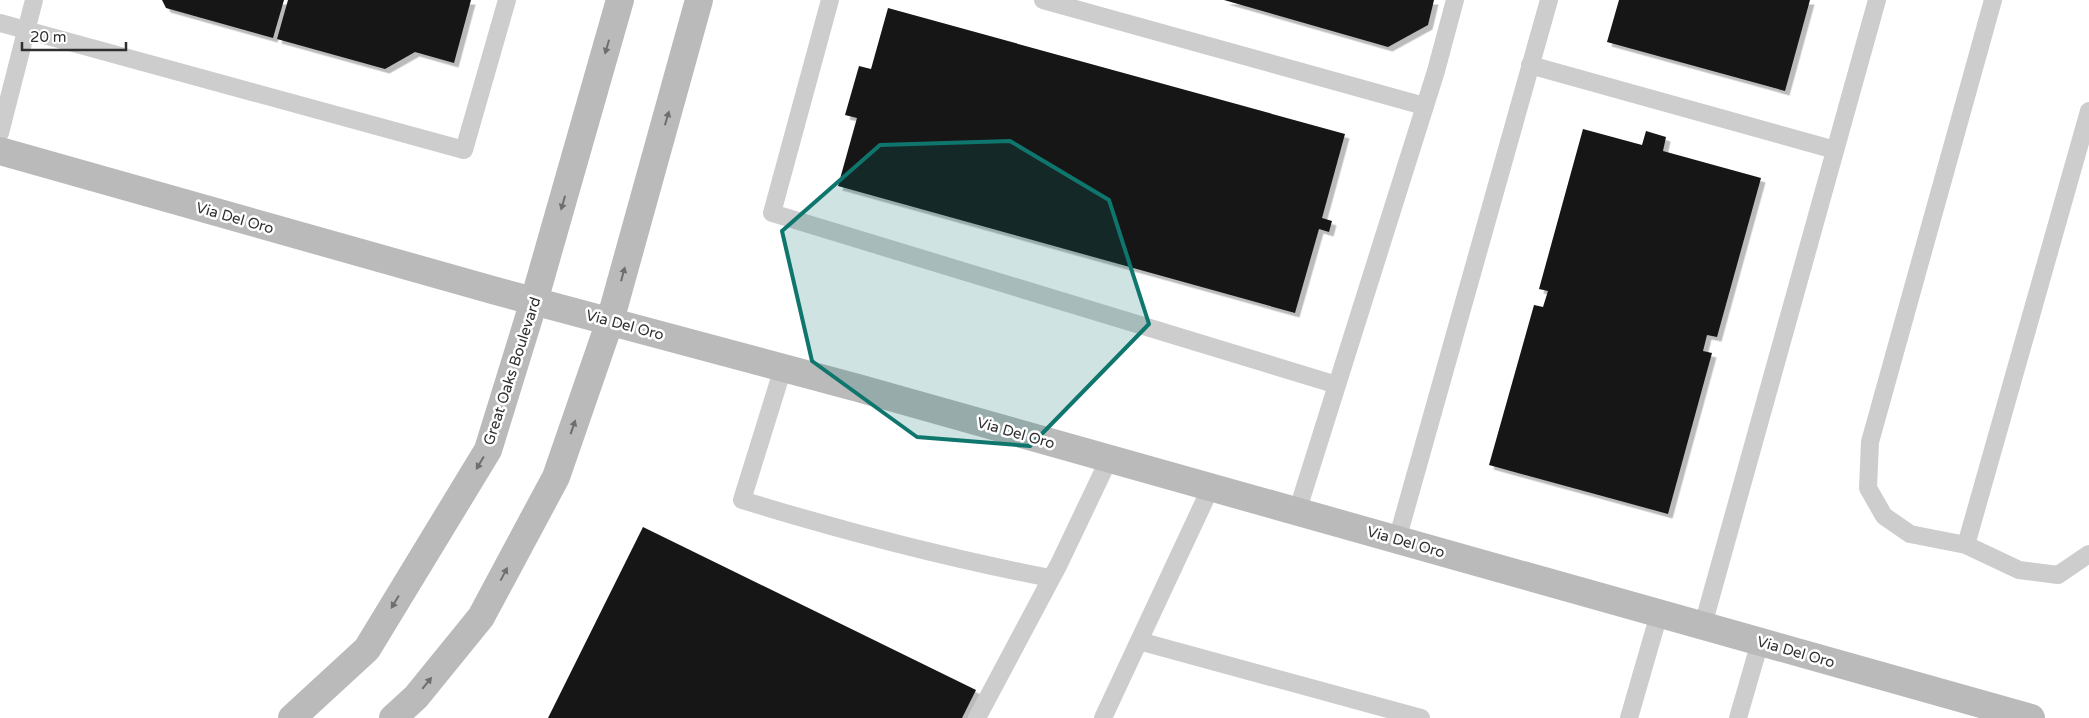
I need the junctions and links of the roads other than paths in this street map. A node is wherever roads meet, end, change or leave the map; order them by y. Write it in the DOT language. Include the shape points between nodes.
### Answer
graph roads {
  1 [pos="34,0"];
  2 [pos="507,0"];
  3 [pos="620,0"];
  4 [pos="700,0"];
  5 [pos="830,0"];
  6 [pos="1043,0"];
  7 [pos="1455,0"];
  8 [pos="1548,0"];
  9 [pos="1877,0"];
  10 [pos="1993,0"];
  11 [pos="0,22"];
  12 [pos="26,30"];
  13 [pos="1530,65"];
  14 [pos="1424,106"];
  15 [pos="2089,111"];
  16 [pos="0,133"];
  17 [pos="1835,150"];
  18 [pos="0,151"];
  19 [pos="534,301"];
  20 [pos="610,321"];
  21 [pos="783,368"];
  22 [pos="1337,384"];
  23 [pos="1108,459"];
  24 [pos="1211,487"];
  25 [pos="1297,512"];
  26 [pos="1397,540"];
  27 [pos="1966,545"];
  28 [pos="2089,554"];
  29 [pos="1050,578"];
  30 [pos="1659,614"];
  31 [pos="1703,626"];
  32 [pos="1139,641"];
  33 [pos="1760,642"];
  34 [pos="292,718"];
  35 [pos="393,718"];
  36 [pos="977,718"];
  37 [pos="1103,718"];
  38 [pos="1421,718"];
  39 [pos="1629,718"];
  40 [pos="1738,718"];
  41 [pos="2031,718"];
  1 -- 12 [label="lane"];
  2 -- 12 [label="lane" via="464,150"];
  3 -- 19 [label="street, Great Oaks Boulevard, one-way"];
  20 -- 4 [label="street, one-way"];
  5 -- 22 [label="lane" via="772,213"];
  6 -- 14 [label="lane"];
  7 -- 14 [label="lane"];
  8 -- 13 [label="lane"];
  9 -- 17 [label="lane"];
  10 -- 27 [label="lane" via="1870,442 1868,488 1884,516 1910,534"];
  11 -- 12 [label="lane"];
  12 -- 16 [label="lane"];
  13 -- 17 [label="lane"];
  13 -- 26 [label="lane"];
  14 -- 22 [label="lane"];
  15 -- 27 [label="lane"];
  17 -- 31 [label="lane"];
  18 -- 19 [label="street, Via Del Oro"];
  19 -- 20 [label="street, Via Del Oro"];
  19 -- 34 [label="street, Great Oaks Boulevard, one-way" via="488,450 367,649"];
  20 -- 21 [label="street, Via Del Oro"];
  35 -- 20 [label="street, one-way" via="416,697 481,617 556,477"];
  21 -- 23 [label="street, Via Del Oro"];
  21 -- 29 [label="lane" via="742,500 817,522"];
  22 -- 25 [label="lane"];
  23 -- 24 [label="street, Via Del Oro"];
  23 -- 29 [label="lane"];
  24 -- 25 [label="street, Via Del Oro"];
  24 -- 32 [label="lane"];
  25 -- 26 [label="street, Via Del Oro"];
  26 -- 30 [label="street, Via Del Oro"];
  27 -- 28 [label="lane" via="2019,570 2058,575"];
  29 -- 36 [label="lane"];
  30 -- 31 [label="street, Via Del Oro"];
  30 -- 39 [label="lane"];
  31 -- 33 [label="street, Via Del Oro"];
  32 -- 37 [label="lane"];
  32 -- 38 [label="lane"];
  33 -- 40 [label="lane"];
  33 -- 41 [label="street, Via Del Oro"];
}
